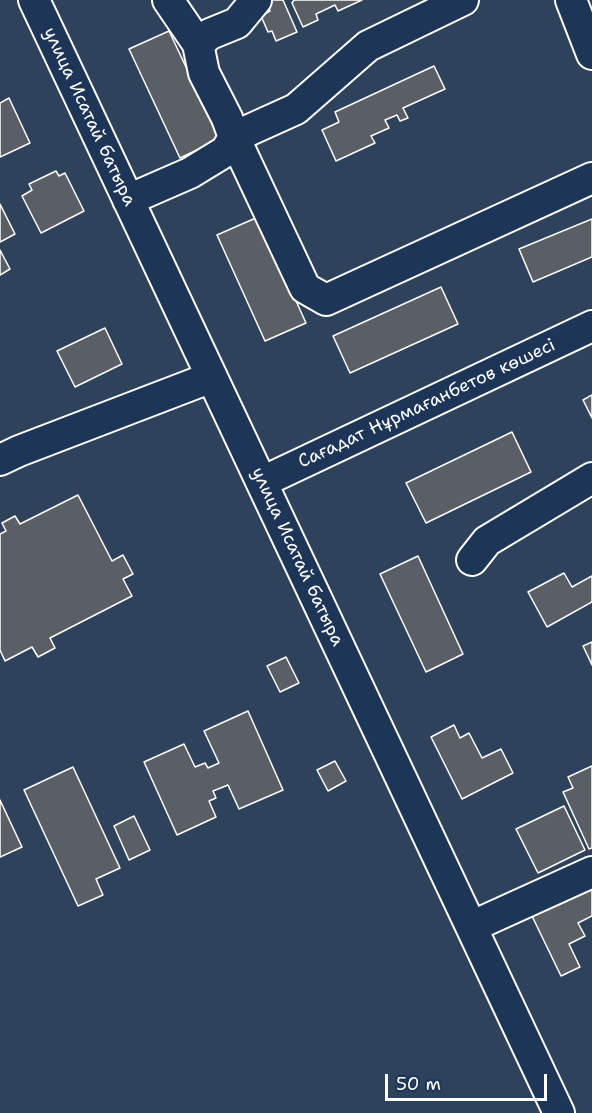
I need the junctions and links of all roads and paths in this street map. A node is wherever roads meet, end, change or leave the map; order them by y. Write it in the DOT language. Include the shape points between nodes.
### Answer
graph roads {
  1 [pos="34,0"];
  2 [pos="168,0"];
  3 [pos="256,0"];
  4 [pos="463,0"];
  5 [pos="571,0"];
  6 [pos="198,44"];
  7 [pos="592,54"];
  8 [pos="234,137"];
  9 [pos="592,178"];
  10 [pos="128,200"];
  11 [pos="592,326"];
  12 [pos="212,377"];
  13 [pos="0,460"];
  14 [pos="592,478"];
  15 [pos="262,482"];
  16 [pos="472,560"];
  17 [pos="592,872"];
  18 [pos="473,926"];
  19 [pos="559,1113"];
  1 -- 10 [label="street, улица Исатай батыра"];
  2 -- 6 [label="street"];
  3 -- 6 [label="street" via="237,24 210,34"];
  4 -- 8 [label="street" via="368,46 296,109"];
  5 -- 7 [label="street"];
  6 -- 8 [label="street" via="204,73"];
  8 -- 9 [label="street" via="305,288 326,300"];
  8 -- 10 [label="street" via="226,151 190,173"];
  10 -- 12 [label="street, улица Исатай батыра"];
  11 -- 15 [label="street, Сағадат Нұрмағанбетов көшесі"];
  12 -- 13 [label="street"];
  12 -- 15 [label="street, улица Исатай батыра"];
  14 -- 16 [label="street" via="487,541"];
  15 -- 18 [label="street, улица Исатай батыра"];
  17 -- 18 [label="street"];
  18 -- 19 [label="street, улица Исатай батыра"];
}
